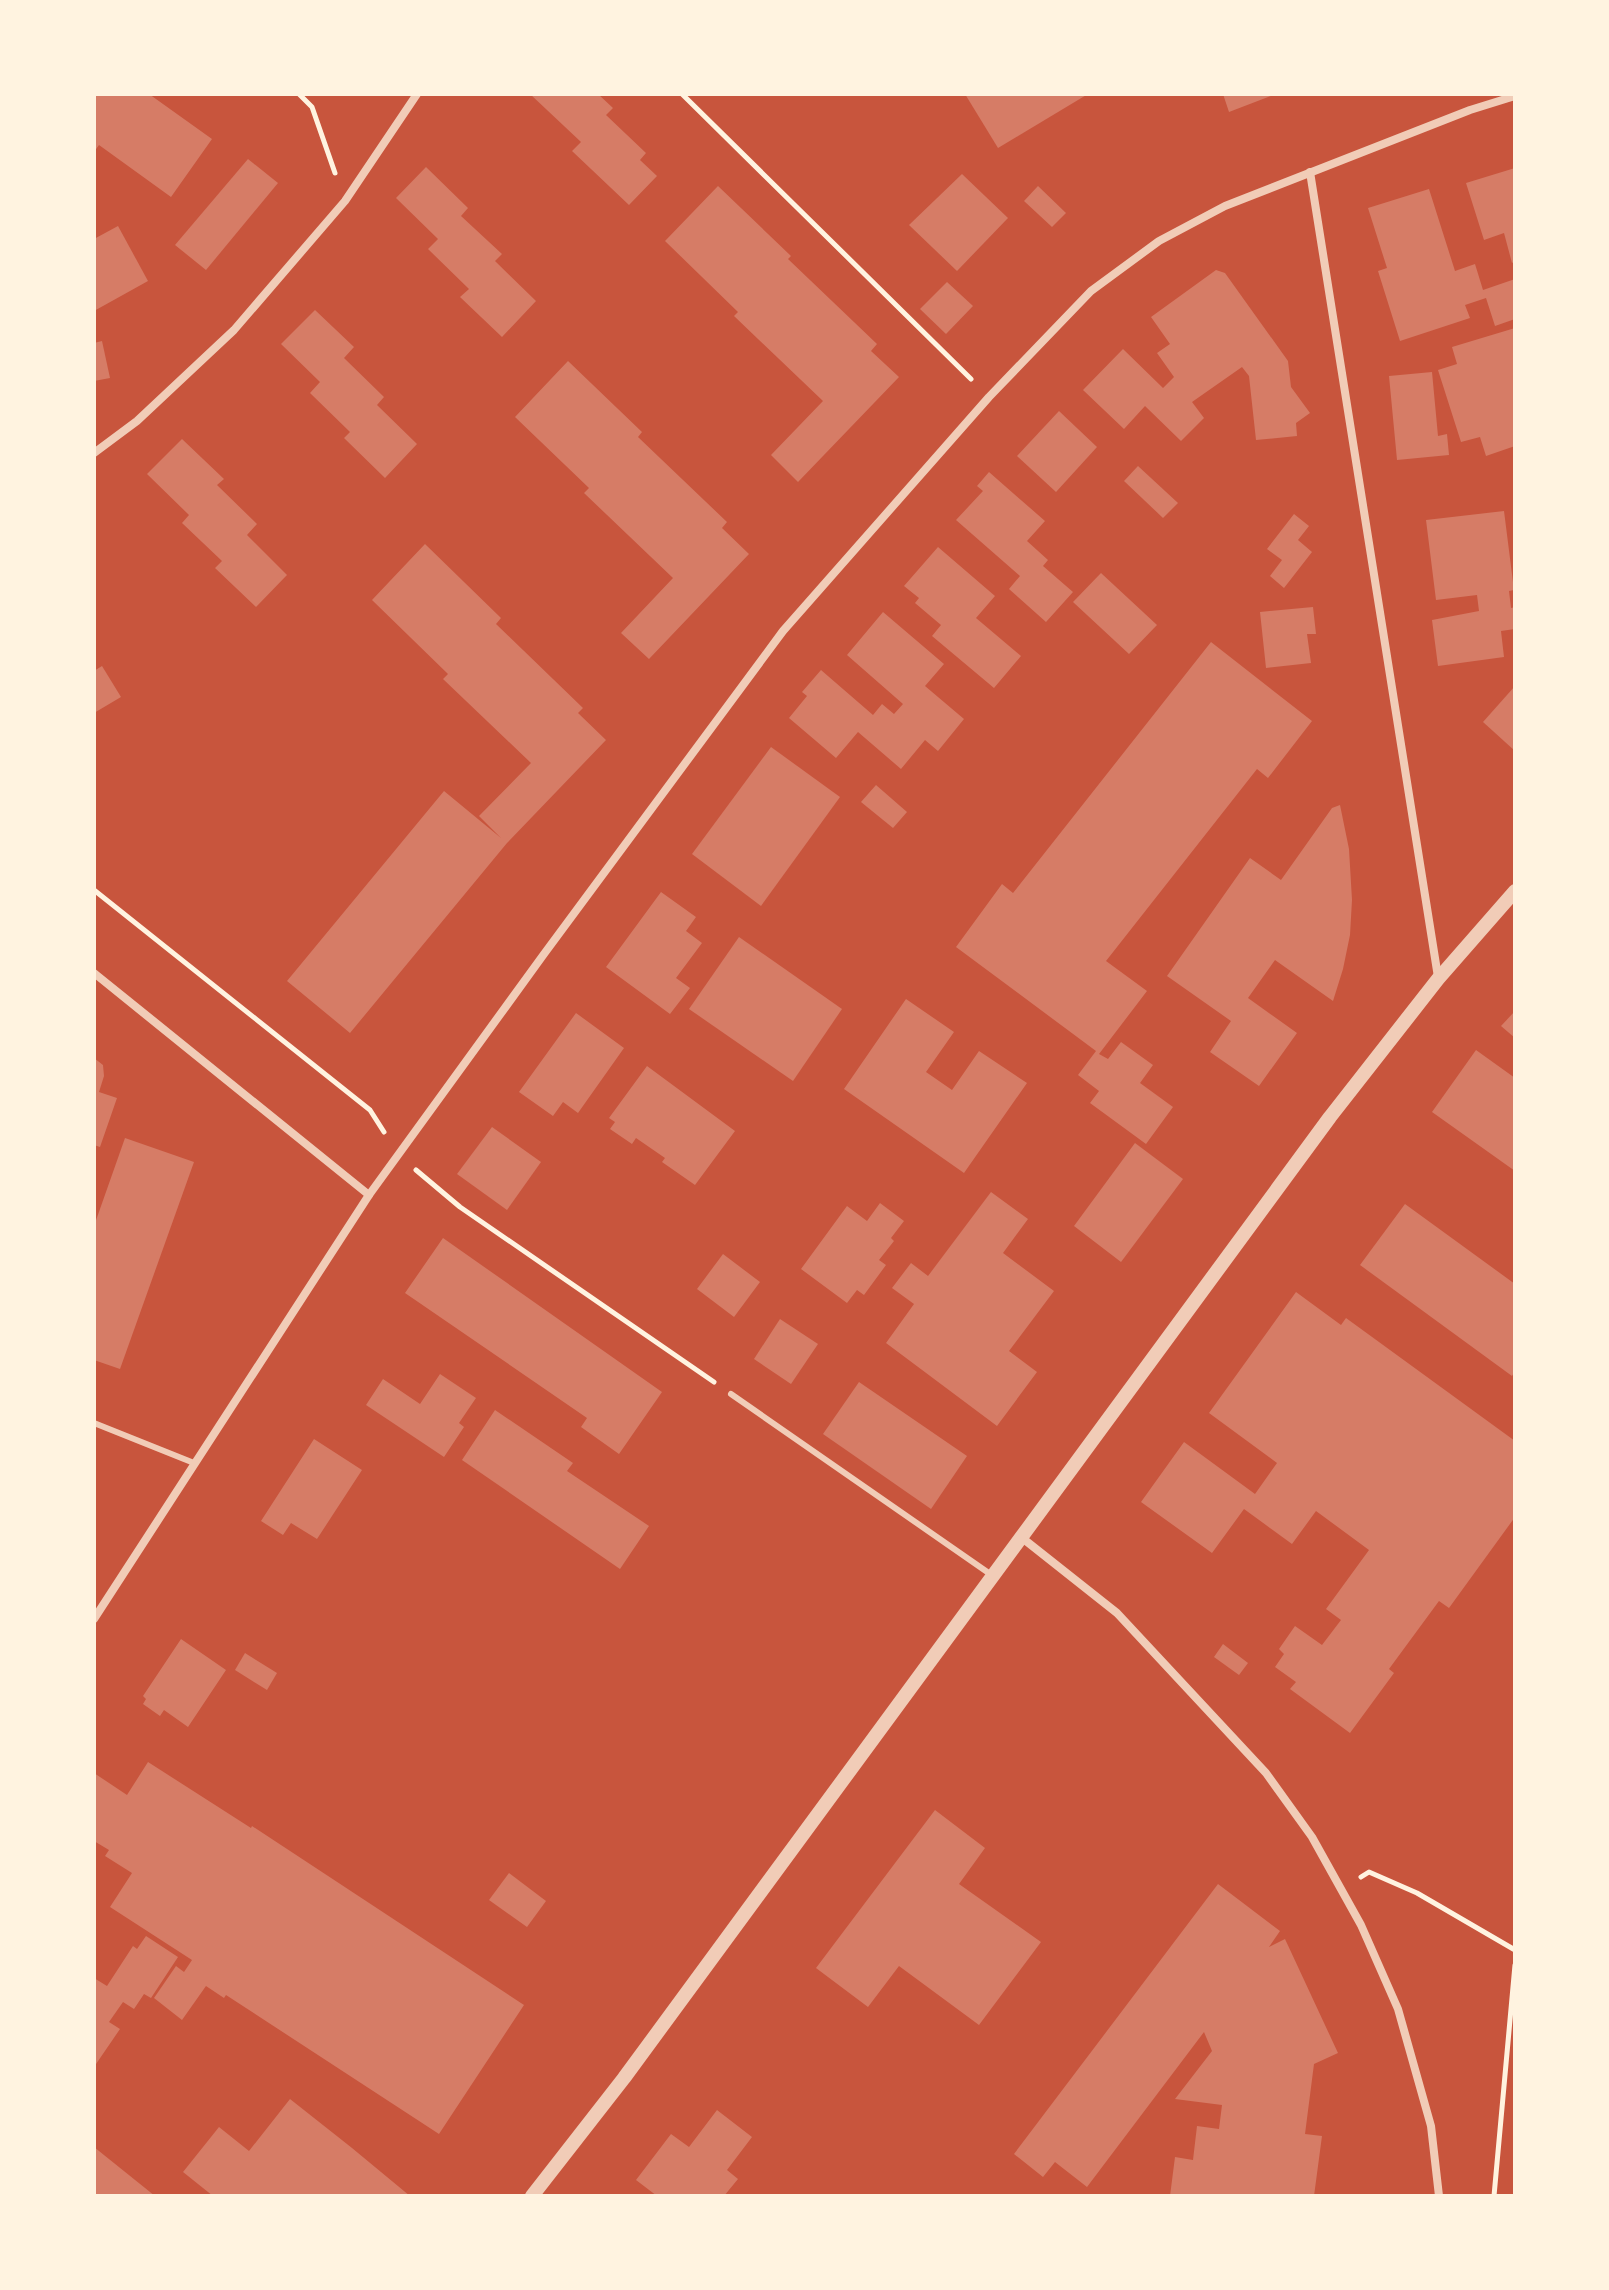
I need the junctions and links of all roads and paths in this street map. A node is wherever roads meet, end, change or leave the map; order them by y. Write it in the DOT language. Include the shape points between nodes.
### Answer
graph roads {
  1 [pos="299,94"];
  2 [pos="417,94"];
  3 [pos="682,94"];
  4 [pos="1515,96"];
  5 [pos="1310,172"];
  6 [pos="345,201"];
  7 [pos="989,397"];
  8 [pos="94,453"];
  9 [pos="94,890"];
  10 [pos="1515,891"];
  11 [pos="94,973"];
  12 [pos="1438,979"];
  13 [pos="398,1155"];
  14 [pos="369,1195"];
  15 [pos="731,1394"];
  16 [pos="94,1423"];
  17 [pos="194,1463"];
  18 [pos="1021,1537"];
  19 [pos="993,1576"];
  20 [pos="94,1619"];
  21 [pos="1341,1888"];
  22 [pos="1515,1950"];
  23 [pos="1515,1965"];
  24 [pos="532,2196"];
  25 [pos="1439,2196"];
  26 [pos="1494,2196"];
  1 -- 6 [label="path" via="312,107"];
  2 -- 6 [label="street"];
  3 -- 7 [label="path"];
  4 -- 5 [label="street"];
  5 -- 7 [label="street" via="1225,206 1159,241 1091,291"];
  5 -- 12 [label="street"];
  6 -- 8 [label="street" via="234,330 137,421"];
  7 -- 13 [label="street" via="783,631"];
  9 -- 13 [label="path" via="370,1110"];
  10 -- 12 [label="street"];
  11 -- 14 [label="street"];
  12 -- 18 [label="street"];
  13 -- 14 [label="street"];
  13 -- 15 [label="path" via="460,1207"];
  14 -- 17 [label="street"];
  15 -- 19 [label="lane"];
  16 -- 17 [label="lane"];
  17 -- 20 [label="street"];
  18 -- 19 [label="street"];
  18 -- 21 [label="street" via="1117,1613 1256,1762 1312,1837"];
  19 -- 24 [label="street"];
  21 -- 22 [label="path" via="1369,1872 1417,1893"];
  21 -- 25 [label="street" via="1398,2009 1431,2126"];
  23 -- 26 [label="path"];
}
